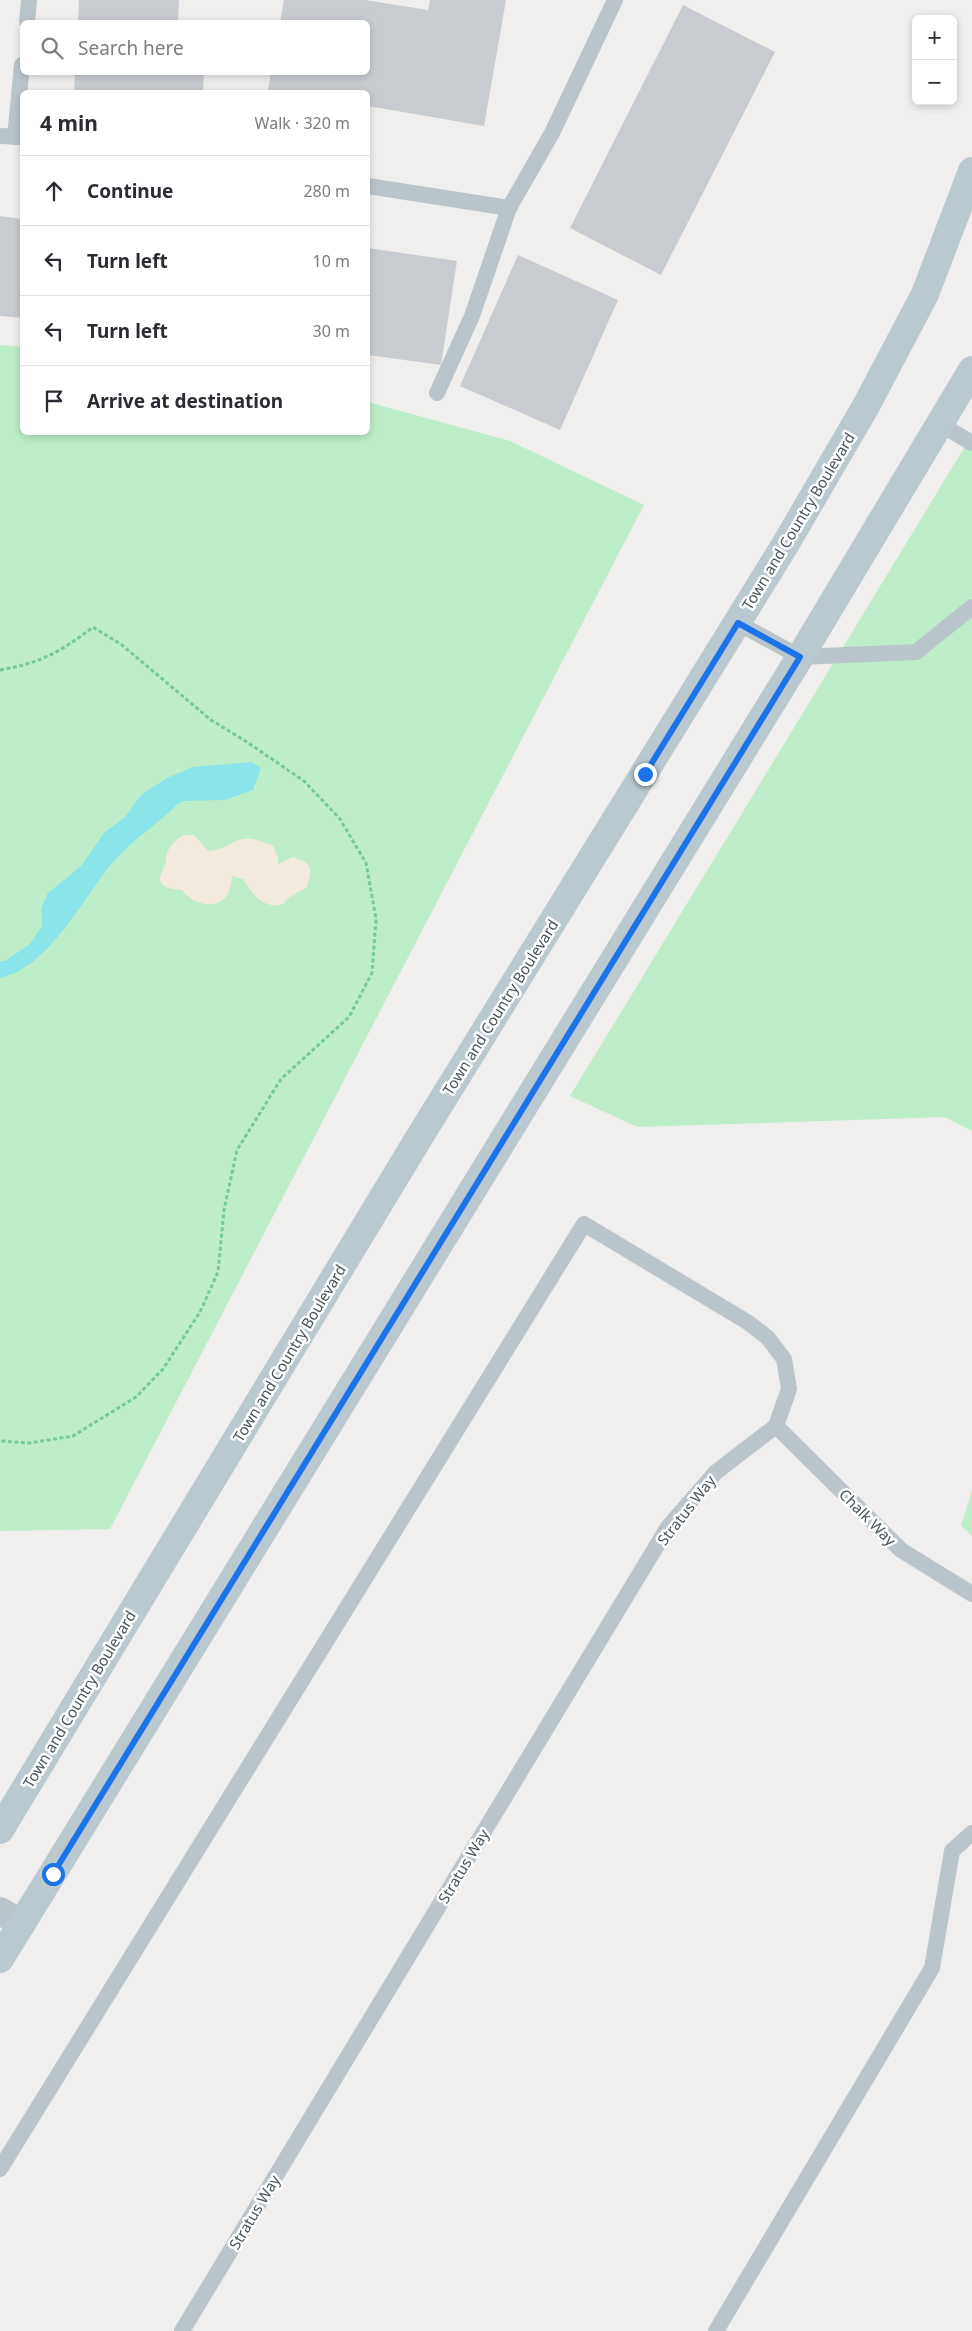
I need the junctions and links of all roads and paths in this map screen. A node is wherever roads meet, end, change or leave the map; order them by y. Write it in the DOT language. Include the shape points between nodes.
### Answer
graph roads {
  1 [pos="29,0"];
  2 [pos="615,0"];
  3 [pos="27,20"];
  4 [pos="21,75"];
  5 [pos="13,137"];
  6 [pos="972,171"];
  7 [pos="370,186"];
  8 [pos="509,208"];
  9 [pos="972,370"];
  10 [pos="437,393"];
  11 [pos="940,424"];
  12 [pos="972,443"];
  13 [pos="972,607"];
  14 [pos="738,623"];
  15 [pos="800,657"];
  16 [pos="0,670"];
  17 [pos="776,1426"];
  18 [pos="0,1441"];
  19 [pos="972,1594"];
  20 [pos="0,1830"];
  21 [pos="972,1833"];
  22 [pos="11,1917"];
  23 [pos="0,1959"];
  24 [pos="0,2169"];
  25 [pos="182,2331"];
  26 [pos="716,2331"];
  1 -- 3 [label="lane"];
  2 -- 8 [label="lane" via="552,133"];
  4 -- 5 [label="lane"];
  6 -- 14 [label="main road, Town and Country Boulevard" via="926,294 866,406"];
  7 -- 8 [label="lane"];
  8 -- 10 [label="lane" via="472,316"];
  9 -- 11 [label="main road"];
  11 -- 12 [label="lane"];
  11 -- 15 [label="main road"];
  13 -- 15 [label="lane" via="916,652"];
  14 -- 15 [label="lane"];
  14 -- 20 [label="main road, Town and Country Boulevard" via="412,1150"];
  15 -- 22 [label="main road"];
  16 -- 18 [label="path" via="41,661 93,627 122,645 211,720 304,781 340,819 366,863 376,919 372,974 349,1017 281,1079 238,1150 224,1210 218,1272 200,1312 163,1369 136,1397 73,1436 30,1444"];
  17 -- 19 [label="lane, Chalk Way" via="901,1550"];
  17 -- 24 [label="lane" via="789,1389 784,1359 768,1338 749,1323 584,1224"];
  17 -- 25 [label="lane, Stratus Way" via="716,1472 668,1527"];
  21 -- 26 [label="lane" via="952,1851 932,1968"];
  22 -- 23 [label="main road"];
}
